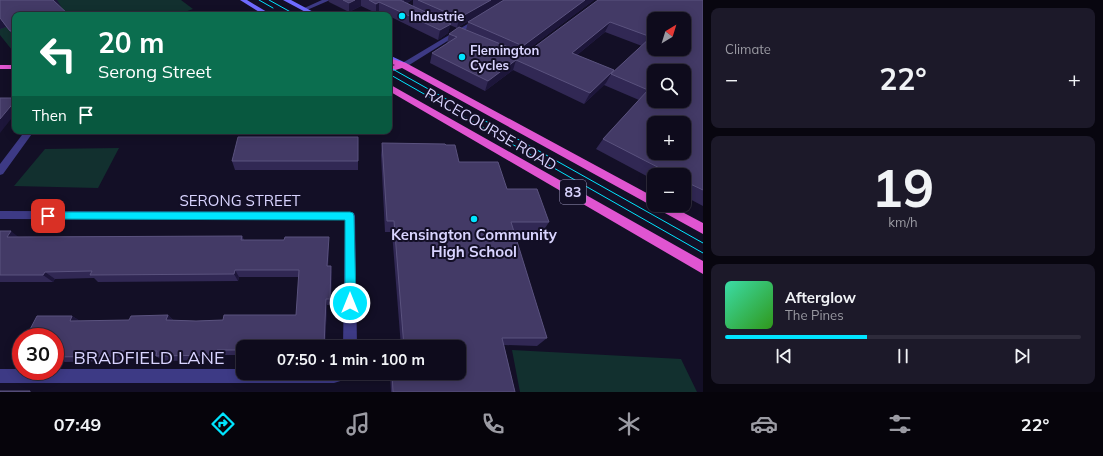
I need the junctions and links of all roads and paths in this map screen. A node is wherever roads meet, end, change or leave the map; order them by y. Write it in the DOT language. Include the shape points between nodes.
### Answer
graph roads {
  1 [pos="243,0"];
  2 [pos="286,0"];
  3 [pos="327,0"];
  4 [pos="305,9"];
  5 [pos="264,12"];
  6 [pos="310,12"];
  7 [pos="486,15"];
  8 [pos="392,59"];
  9 [pos="392,61"];
  10 [pos="403,65"];
  11 [pos="0,67"];
  12 [pos="12,67"];
  13 [pos="392,69"];
  14 [pos="392,89"];
  15 [pos="28,134"];
  16 [pos="0,171"];
  17 [pos="647,198"];
  18 [pos="672,212"];
  19 [pos="0,215"];
  20 [pos="703,229"];
  21 [pos="703,268"];
  22 [pos="350,340"];
  23 [pos="0,376"];
  24 [pos="236,376"];
  1 -- 5 [label="main road"];
  2 -- 4 [label="main road"];
  3 -- 4 [label="street"];
  4 -- 6 [label="main road"];
  7 -- 10 [label="street"];
  8 -- 10 [label="main road, RACECOURSE ROAD"];
  9 -- 10 [label="highway, 83"];
  10 -- 13 [label="highway"];
  10 -- 17 [label="highway, RACECOURSE ROAD / 83"];
  11 -- 12 [label="highway"];
  14 -- 21 [label="highway, RACECOURSE ROAD / 83"];
  15 -- 16 [label="street"];
  18 -- 20 [label="highway"];
  19 -- 22 [label="street, SERONG STREET" via="350,216"];
  23 -- 24 [label="street, BRADFIELD LANE"];
}
